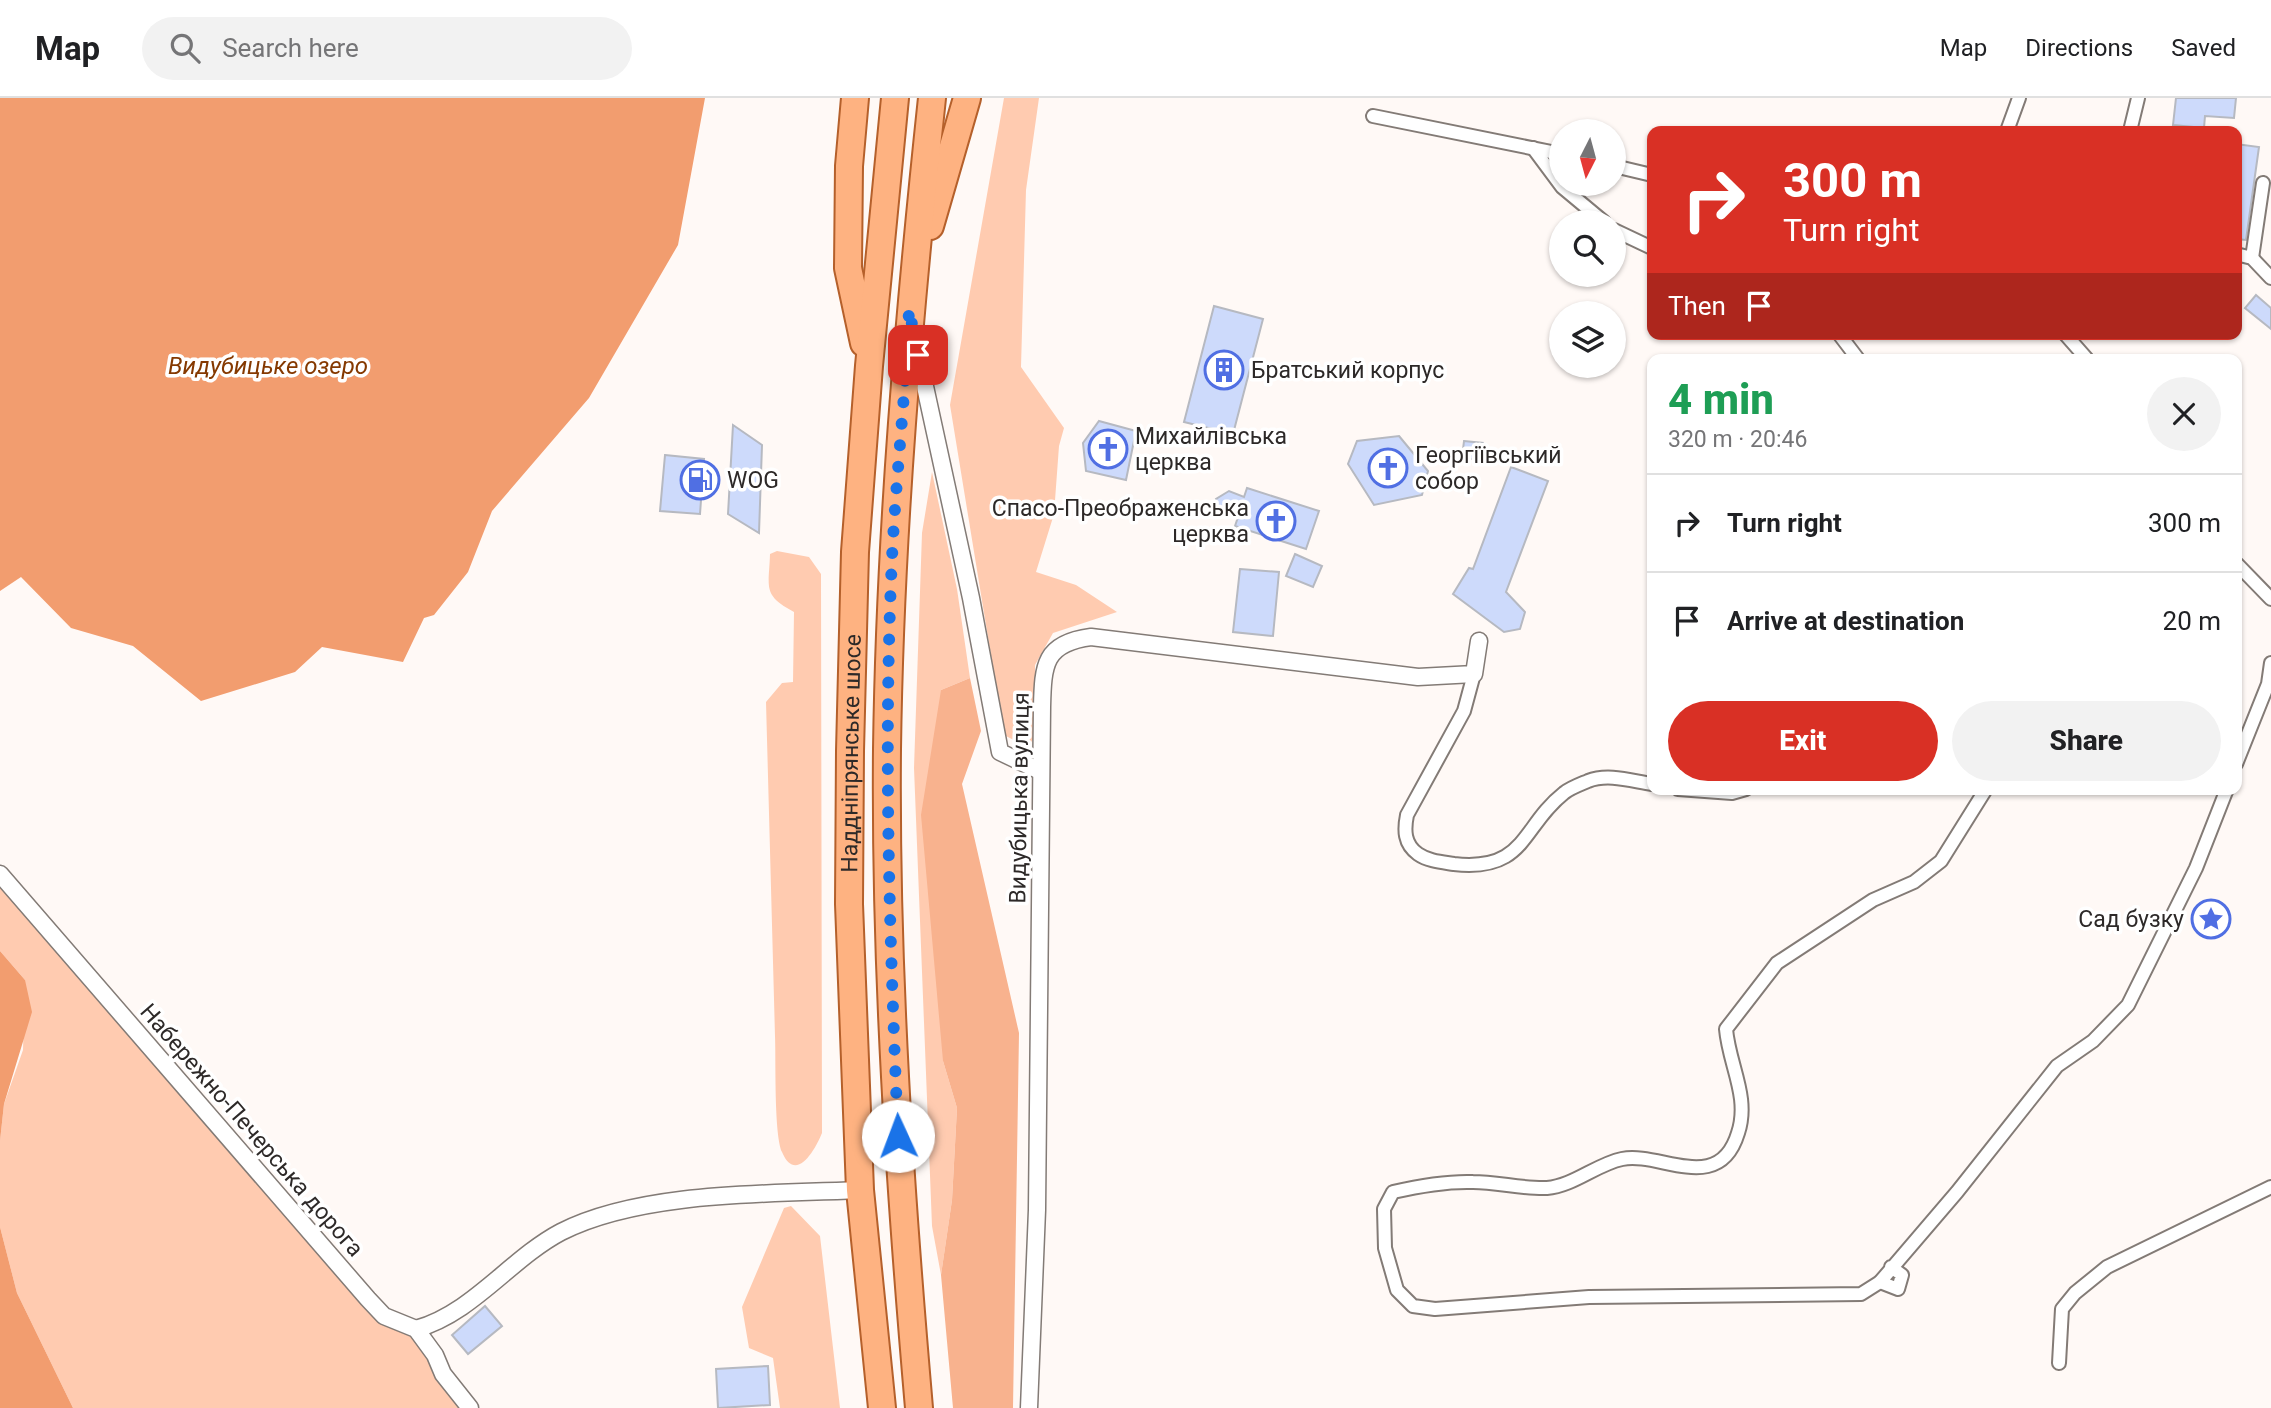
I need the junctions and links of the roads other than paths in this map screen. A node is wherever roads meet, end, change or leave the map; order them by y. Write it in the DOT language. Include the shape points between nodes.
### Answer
graph roads {
  1 [pos="855,98"];
  2 [pos="895,98"];
  3 [pos="932,98"];
  4 [pos="967,98"];
  5 [pos="2019,98"];
  6 [pos="2138,98"];
  7 [pos="1373,116"];
  8 [pos="2009,126"];
  9 [pos="2131,126"];
  10 [pos="1533,148"];
  11 [pos="1549,151"];
  12 [pos="1626,169"];
  13 [pos="1647,174"];
  14 [pos="2263,183"];
  15 [pos="1590,210"];
  16 [pos="1626,236"];
  17 [pos="1647,246"];
  18 [pos="2242,256"];
  19 [pos="2252,258"];
  20 [pos="2271,278"];
  21 [pos="910,302"];
  22 [pos="2070,340"];
  23 [pos="2083,354"];
  24 [pos="869,366"];
  25 [pos="2242,571"];
  26 [pos="2271,602"];
  27 [pos="1479,641"];
  28 [pos="2271,663"];
  29 [pos="1475,674"];
  30 [pos="2242,749"];
  31 [pos="1040,771"];
  32 [pos="1647,784"];
  33 [pos="1982,795"];
  34 [pos="2225,795"];
  35 [pos="0,874"];
  36 [pos="2271,1187"];
  37 [pos="860,1190"];
  38 [pos="1891,1267"];
  39 [pos="1880,1282"];
  40 [pos="416,1329"];
  41 [pos="2059,1363"];
  42 [pos="470,1408"];
  43 [pos="882,1408"];
  44 [pos="919,1408"];
  45 [pos="1029,1408"];
  1 -- 24 [label="main road" via="848,268"];
  2 -- 24 [label="main road, Наддніпрянське шосе"];
  3 -- 21 [label="main road, Наддніпрянське шосе"];
  4 -- 21 [label="main road"];
  5 -- 8 [label="street"];
  6 -- 9 [label="street"];
  7 -- 10 [label="street"];
  10 -- 11 [label="street"];
  10 -- 15 [label="street" via="1562,187"];
  12 -- 13 [label="street"];
  14 -- 19 [label="street"];
  16 -- 17 [label="street"];
  18 -- 19 [label="street"];
  19 -- 20 [label="street"];
  21 -- 31 [label="street" via="1000,752"];
  21 -- 44 [label="main road, Наддніпрянське шосе" via="892,557 887,750 900,1187"];
  22 -- 23 [label="street"];
  24 -- 37 [label="main road, Наддніпрянське шосе" via="855,552 850,751 849,905"];
  25 -- 26 [label="street"];
  27 -- 29 [label="street"];
  28 -- 30 [label="street" via="2268,684"];
  29 -- 31 [label="street, Видубицька вулиця" via="1418,677 1091,636 1067,640 1053,651 1043,673"];
  29 -- 32 [label="street" via="1464,711 1407,815 1406,840 1419,855 1434,861 1483,865 1521,846 1564,792 1592,779"];
  31 -- 45 [label="street, Видубицька вулиця" via="1037,1210"];
  33 -- 39 [label="street" via="1941,861 1914,882 1873,900 1777,963 1726,1029 1727,1049 1743,1099 1738,1135 1724,1157 1703,1168 1622,1159 1550,1188 1471,1182 1421,1185 1393,1192 1384,1209 1385,1248 1397,1290 1413,1306 1435,1309 1589,1297 1861,1294"];
  34 -- 38 [label="street" via="2196,868 2128,1005 2093,1041 2056,1066"];
  35 -- 40 [label="street, Набережно-Печерська дорога" via="368,1299 384,1316"];
  36 -- 41 [label="street" via="2107,1267 2075,1293 2062,1309"];
  37 -- 40 [label="street" via="669,1202 612,1213 561,1232 461,1307"];
  37 -- 43 [label="main road, Наддніпрянське шосе"];
  38 -- 39 [label="street"];
  38 -- 39 [label="street" via="1902,1275 1898,1289"];
  40 -- 42 [label="street"];
}
